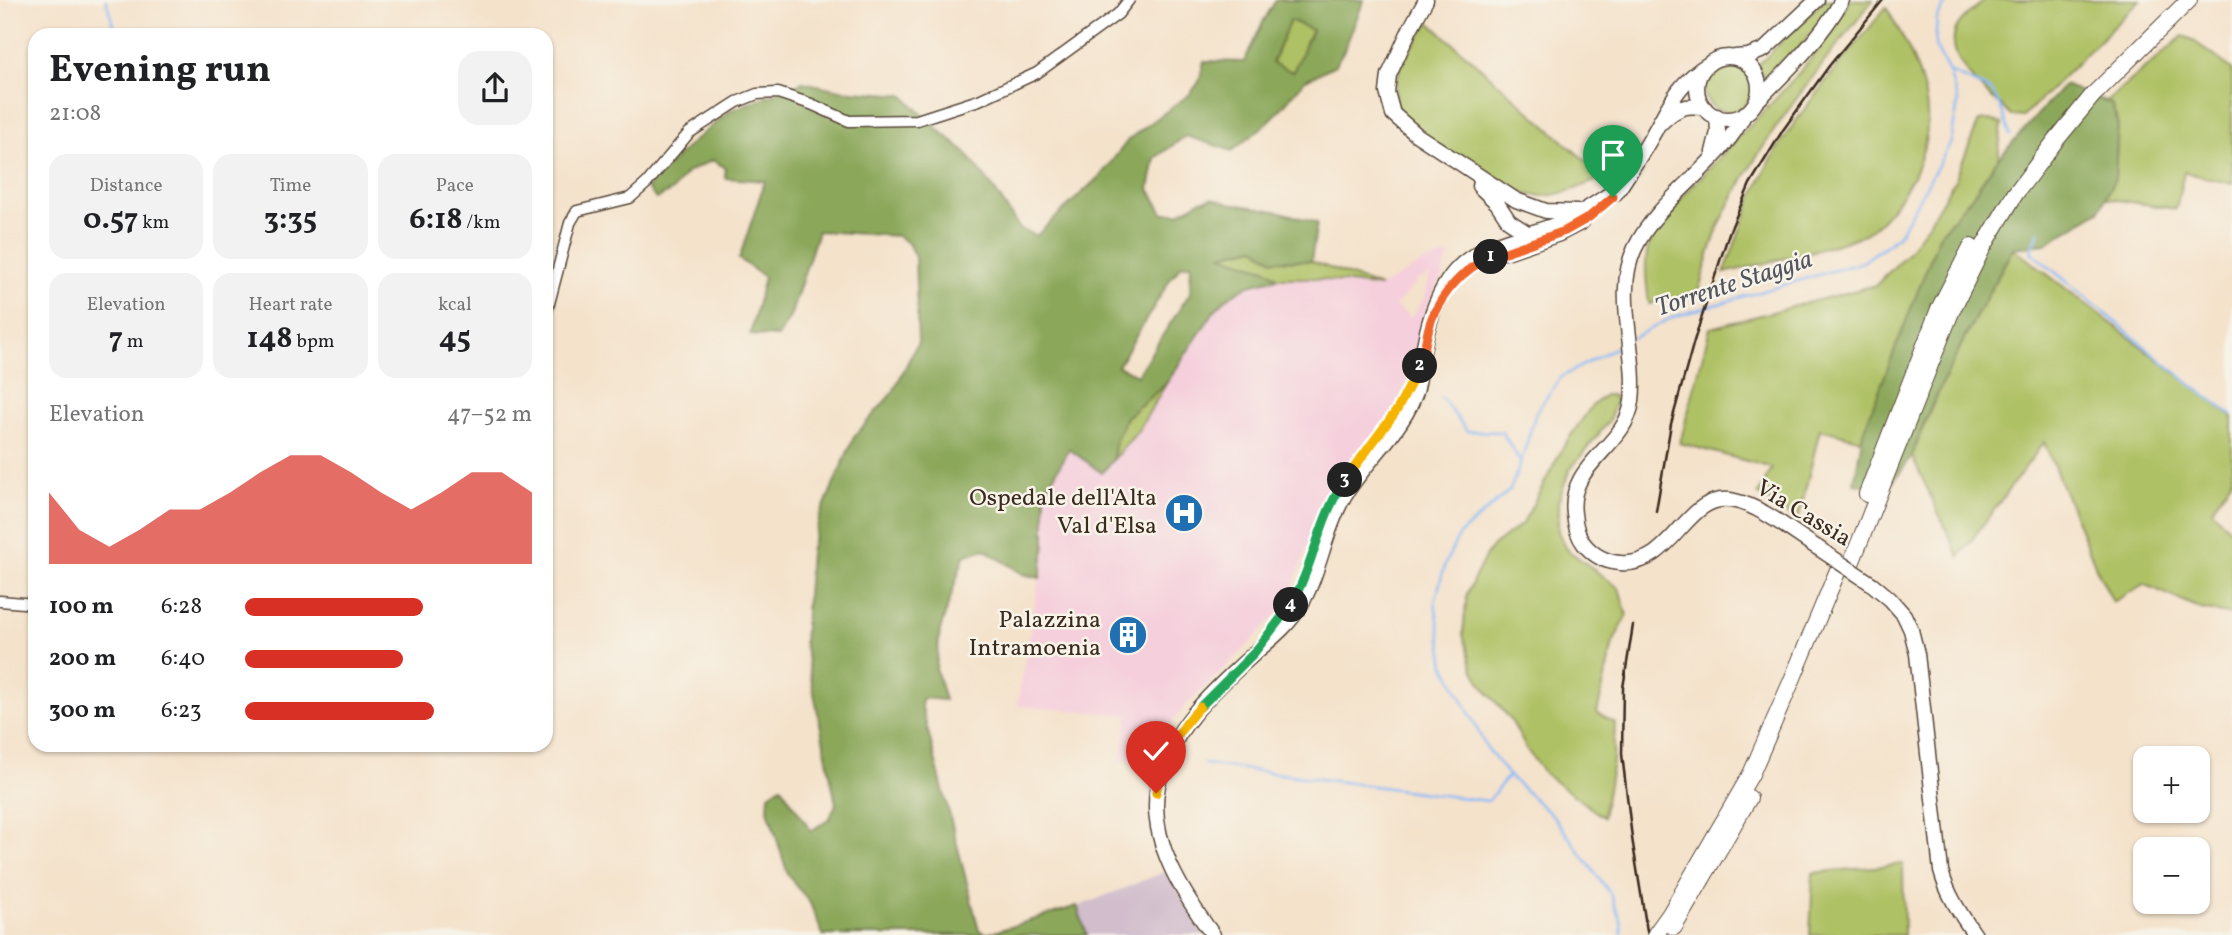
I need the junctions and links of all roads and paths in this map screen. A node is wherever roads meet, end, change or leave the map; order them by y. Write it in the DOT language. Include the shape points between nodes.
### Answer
graph roads {
  1 [pos="1129,0"];
  2 [pos="1426,0"];
  3 [pos="1817,0"];
  4 [pos="1842,0"];
  5 [pos="2174,0"];
  6 [pos="2189,0"];
  7 [pos="1734,57"];
  8 [pos="1710,63"];
  9 [pos="1750,108"];
  10 [pos="1711,112"];
  11 [pos="1393,114"];
  12 [pos="1659,125"];
  13 [pos="1711,158"];
  14 [pos="1506,218"];
  15 [pos="1580,218"];
  16 [pos="1528,234"];
  17 [pos="1501,243"];
  18 [pos="553,287"];
  19 [pos="1433,315"];
  20 [pos="1421,364"];
  21 [pos="1845,565"];
  22 [pos="0,601"];
  23 [pos="28,603"];
  24 [pos="1254,653"];
  25 [pos="1675,917"];
  26 [pos="1213,935"];
  27 [pos="1655,935"];
  28 [pos="1669,935"];
  29 [pos="1975,935"];
  1 -- 18 [label="street" via="1118,14 1037,73 979,100 917,120 849,121 778,93 757,94 737,102 689,133 630,198 577,211"];
  2 -- 11 [label="main road" via="1389,75 1387,92"];
  3 -- 7 [label="main road" via="1768,48"];
  4 -- 9 [label="main road, Via Cassia" via="1783,75"];
  5 -- 21 [label="highway" via="2078,99 2006,191 1972,247 1939,309"];
  6 -- 21 [label="highway" via="2093,95 2015,194 1945,325"];
  7 -- 8 [label="main road"];
  7 -- 9 [label="main road" via="1750,66 1759,83"];
  8 -- 10 [label="main road" via="1698,89"];
  8 -- 12 [label="main road" via="1677,91"];
  9 -- 10 [label="main road" via="1736,117"];
  9 -- 13 [label="main road, Via Cassia"];
  10 -- 12 [label="main road" via="1679,108"];
  10 -- 13 [label="main road" via="1717,138"];
  11 -- 14 [label="main road" via="1406,134 1489,194"];
  11 -- 15 [label="main road" via="1519,202"];
  12 -- 15 [label="main road" via="1619,188"];
  13 -- 29 [label="main road, Via Cassia, bridge" via="1659,214 1629,261 1631,408 1620,431 1582,473 1574,492 1579,537 1604,559 1634,563 1667,545 1704,505 1733,500 1754,507 1818,548 1899,608 1911,630 1921,678 1942,876"];
  14 -- 16 [label="main road"];
  14 -- 17 [label="main road"];
  15 -- 16 [label="main road"];
  15 -- 19 [label="main road" via="1559,234 1477,263"];
  16 -- 17 [label="main road"];
  17 -- 19 [label="main road" via="1457,269 1439,295"];
  19 -- 20 [label="main road"];
  20 -- 24 [label="main road" via="1400,405 1331,503 1296,596"];
  20 -- 24 [label="main road" via="1411,405 1340,504 1301,605"];
  21 -- 25 [label="highway" via="1759,779"];
  22 -- 23 [label="street"];
  24 -- 26 [label="main road" via="1179,732 1156,793 1158,822 1171,868"];
  25 -- 27 [label="highway"];
  25 -- 28 [label="highway"];
}
